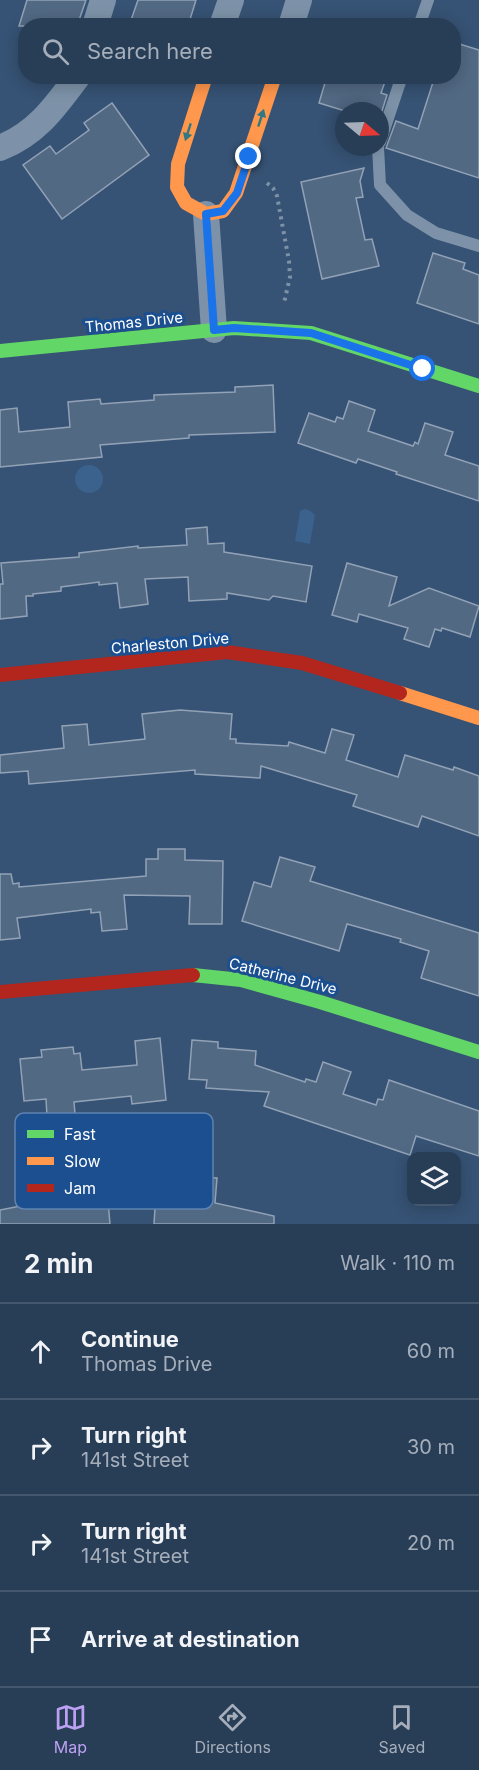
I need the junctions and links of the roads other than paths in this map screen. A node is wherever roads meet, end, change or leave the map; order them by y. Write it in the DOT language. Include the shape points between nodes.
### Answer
graph roads {
  1 [pos="104,0"];
  2 [pos="231,0"];
  3 [pos="299,0"];
  4 [pos="428,0"];
  5 [pos="98,18"];
  6 [pos="225,18"];
  7 [pos="293,18"];
  8 [pos="422,18"];
  9 [pos="72,84"];
  10 [pos="203,84"];
  11 [pos="272,84"];
  12 [pos="399,84"];
  13 [pos="389,115"];
  14 [pos="0,148"];
  15 [pos="378,156"];
  16 [pos="206,214"];
  17 [pos="479,246"];
  18 [pos="214,330"];
  19 [pos="0,351"];
  20 [pos="479,386"];
  21 [pos="0,675"];
  22 [pos="479,718"];
  23 [pos="0,992"];
  24 [pos="479,1052"];
  1 -- 5 [label="street"];
  2 -- 6 [label="street"];
  3 -- 7 [label="street"];
  4 -- 8 [label="lane"];
  9 -- 14 [label="street" via="48,117"];
  10 -- 16 [label="street, one-way" via="178,164 177,187 186,203"];
  16 -- 11 [label="street, one-way" via="223,211 237,193"];
  12 -- 13 [label="lane"];
  15 -- 17 [label="lane" via="380,185 407,215 435,233"];
  16 -- 18 [label="street"];
  18 -- 19 [label="street, Thomas Drive"];
  18 -- 20 [label="street, Thomas Drive" via="311,333"];
  21 -- 22 [label="street, Charleston Drive" via="226,652 302,663"];
  23 -- 24 [label="street, Catherine Drive" via="189,975 241,980"];
}
